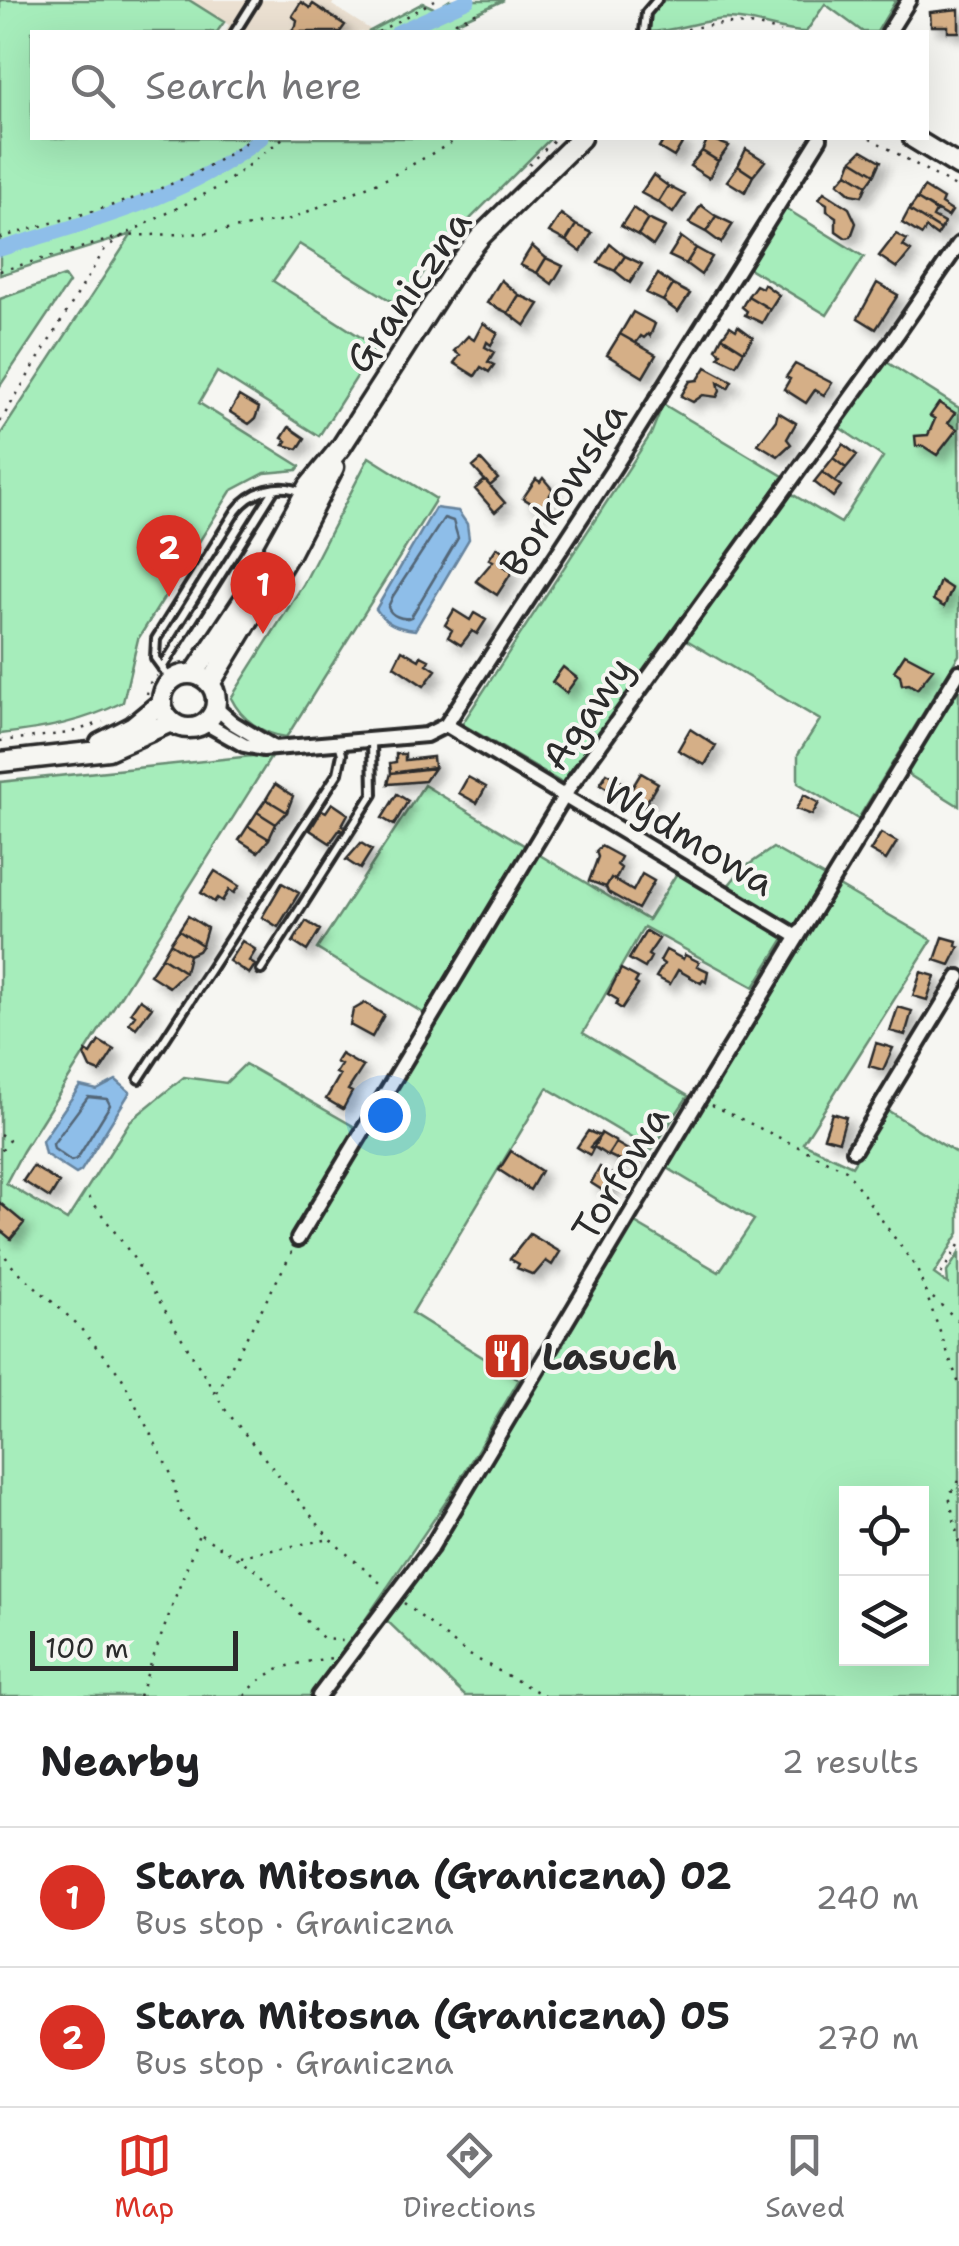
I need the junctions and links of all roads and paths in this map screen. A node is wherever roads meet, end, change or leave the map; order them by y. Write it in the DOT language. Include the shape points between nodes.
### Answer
graph roads {
  1 [pos="255,0"];
  2 [pos="435,0"];
  3 [pos="657,0"];
  4 [pos="909,0"];
  5 [pos="480,11"];
  6 [pos="236,30"];
  7 [pos="382,30"];
  8 [pos="451,30"];
  9 [pos="644,30"];
  10 [pos="690,30"];
  11 [pos="773,30"];
  12 [pos="890,30"];
  13 [pos="248,140"];
  14 [pos="280,140"];
  15 [pos="456,140"];
  16 [pos="578,140"];
  17 [pos="819,140"];
  18 [pos="873,140"];
  19 [pos="917,140"];
  20 [pos="959,166"];
  21 [pos="959,190"];
  22 [pos="122,236"];
  23 [pos="0,238"];
  24 [pos="959,244"];
  25 [pos="0,270"];
  26 [pos="0,422"];
  27 [pos="274,489"];
  28 [pos="310,499"];
  29 [pos="256,548"];
  30 [pos="240,566"];
  31 [pos="959,672"];
  32 [pos="163,675"];
  33 [pos="202,679"];
  34 [pos="153,701"];
  35 [pos="210,716"];
  36 [pos="110,720"];
  37 [pos="172,722"];
  38 [pos="446,725"];
  39 [pos="372,739"];
  40 [pos="0,741"];
  41 [pos="339,742"];
  42 [pos="72,753"];
  43 [pos="0,762"];
  44 [pos="565,795"];
  45 [pos="798,937"];
  46 [pos="261,970"];
  47 [pos="959,977"];
  48 [pos="139,1079"];
  49 [pos="699,1099"];
  50 [pos="0,1134"];
  51 [pos="854,1150"];
  52 [pos="0,1153"];
  53 [pos="89,1198"];
  54 [pos="298,1240"];
  55 [pos="959,1245"];
  56 [pos="0,1248"];
  57 [pos="0,1257"];
  58 [pos="11,1265"];
  59 [pos="941,1274"];
  60 [pos="924,1290"];
  61 [pos="959,1320"];
  62 [pos="959,1384"];
  63 [pos="216,1395"];
  64 [pos="959,1481"];
  65 [pos="199,1534"];
  66 [pos="330,1539"];
  67 [pos="959,1544"];
  68 [pos="239,1557"];
  69 [pos="395,1596"];
  70 [pos="362,1635"];
  71 [pos="348,1656"];
  72 [pos="138,1696"];
  73 [pos="245,1696"];
  74 [pos="319,1696"];
  75 [pos="545,1696"];
  1 -- 6 [label="lane"];
  2 -- 7 [label="path"];
  3 -- 9 [label="lane" via="646,12"];
  4 -- 12 [label="street"];
  5 -- 8 [label="path"];
  10 -- 11 [label="path" via="727,24"];
  13 -- 23 [label="path" via="144,196"];
  14 -- 22 [label="path" via="223,185"];
  15 -- 22 [label="path" via="290,219"];
  16 -- 28 [label="street, Graniczna" via="464,257"];
  17 -- 38 [label="street, Borkowska"];
  18 -- 21 [label="path"];
  19 -- 20 [label="street"];
  22 -- 25 [label="path"];
  22 -- 26 [label="path" via="106,249"];
  24 -- 44 [label="street, Agawy"];
  27 -- 28 [label="lane" via="296,489"];
  27 -- 32 [label="lane"];
  27 -- 32 [label="lane" via="239,507 162,630 154,650"];
  28 -- 33 [label="street, Graniczna"];
  29 -- 30 [label="path"];
  31 -- 45 [label="street, Torfowa"];
  32 -- 33 [label="street"];
  32 -- 34 [label="path"];
  32 -- 34 [label="street" via="163,692"];
  33 -- 35 [label="street" via="216,695"];
  34 -- 37 [label="street"];
  34 -- 42 [label="street" via="126,730"];
  35 -- 37 [label="street" via="188,728"];
  35 -- 41 [label="street" via="251,748"];
  36 -- 40 [label="path" via="69,733"];
  37 -- 42 [label="street" via="116,748"];
  38 -- 39 [label="street" via="426,735"];
  38 -- 44 [label="street, Wydmowa"];
  39 -- 41 [label="street"];
  39 -- 46 [label="lane" via="373,794"];
  41 -- 48 [label="lane" via="338,773"];
  42 -- 43 [label="street"];
  44 -- 45 [label="street, Wydmowa"];
  44 -- 54 [label="street, Agawy"];
  45 -- 49 [label="street, Torfowa"];
  47 -- 51 [label="street"];
  49 -- 60 [label="path" via="846,1170"];
  49 -- 69 [label="street, Torfowa" via="431,1548"];
  50 -- 52 [label="path" via="8,1140"];
  53 -- 63 [label="path" via="132,1254"];
  54 -- 63 [label="path"];
  55 -- 59 [label="path"];
  56 -- 58 [label="path"];
  57 -- 58 [label="path"];
  58 -- 65 [label="path" via="76,1323 120,1376 172,1476 180,1511"];
  60 -- 61 [label="path"];
  60 -- 62 [label="path"];
  63 -- 66 [label="path"];
  64 -- 67 [label="path" via="949,1495"];
  65 -- 68 [label="path"];
  65 -- 72 [label="path"];
  66 -- 68 [label="path"];
  66 -- 69 [label="path"];
  68 -- 70 [label="path" via="324,1638"];
  69 -- 70 [label="street, Torfowa"];
  69 -- 75 [label="path" via="466,1653"];
  70 -- 71 [label="street, Torfowa"];
  71 -- 73 [label="path" via="286,1665 257,1679"];
  71 -- 74 [label="street, Torfowa"];
}
